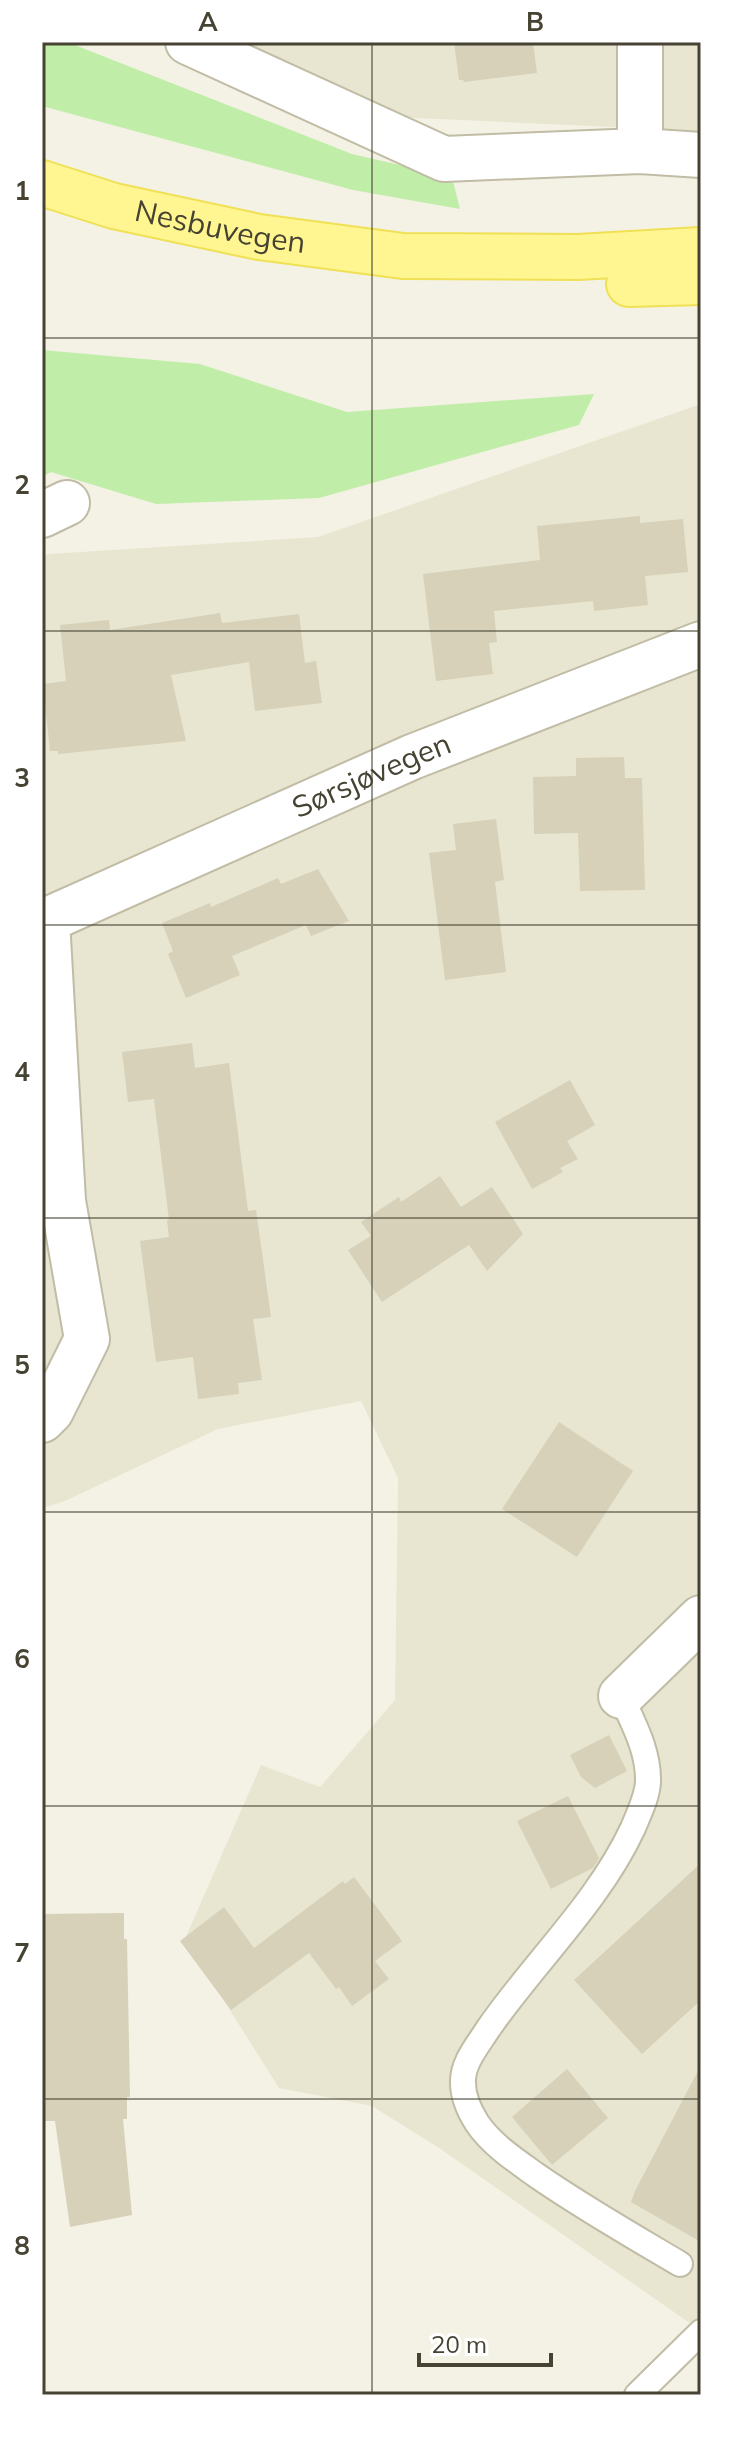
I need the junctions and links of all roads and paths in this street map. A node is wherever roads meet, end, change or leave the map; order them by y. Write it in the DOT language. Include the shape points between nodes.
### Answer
graph roads {
  1 [pos="188,42"];
  2 [pos="640,42"];
  3 [pos="640,151"];
  4 [pos="701,155"];
  5 [pos="42,183"];
  6 [pos="701,250"];
  7 [pos="403,256"];
  8 [pos="701,282"];
  9 [pos="701,644"];
  10 [pos="44,909"];
  11 [pos="42,1420"];
  12 [pos="701,1618"];
  13 [pos="621,1696"];
  14 [pos="680,2264"];
  15 [pos="701,2332"];
  16 [pos="637,2395"];
  1 -- 3 [label="street" via="444,159"];
  2 -- 3 [label="street"];
  3 -- 4 [label="street"];
  5 -- 7 [label="main road, Nesbuvegen" via="114,206 259,237"];
  6 -- 7 [label="main road, Nesbuvegen" via="578,257"];
  7 -- 8 [label="main road, Nesbuvegen" via="472,278 550,284"];
  9 -- 10 [label="street, Sørsjøvegen"];
  10 -- 11 [label="street, Sørsjøvegen" via="63,1201 87,1339"];
  12 -- 13 [label="street"];
  13 -- 14 [label="lane" via="645,1755 648,1783 643,1804 619,1857 501,2011 472,2053 462,2083 471,2113 492,2141 580,2206"];
  15 -- 16 [label="lane"];
}
